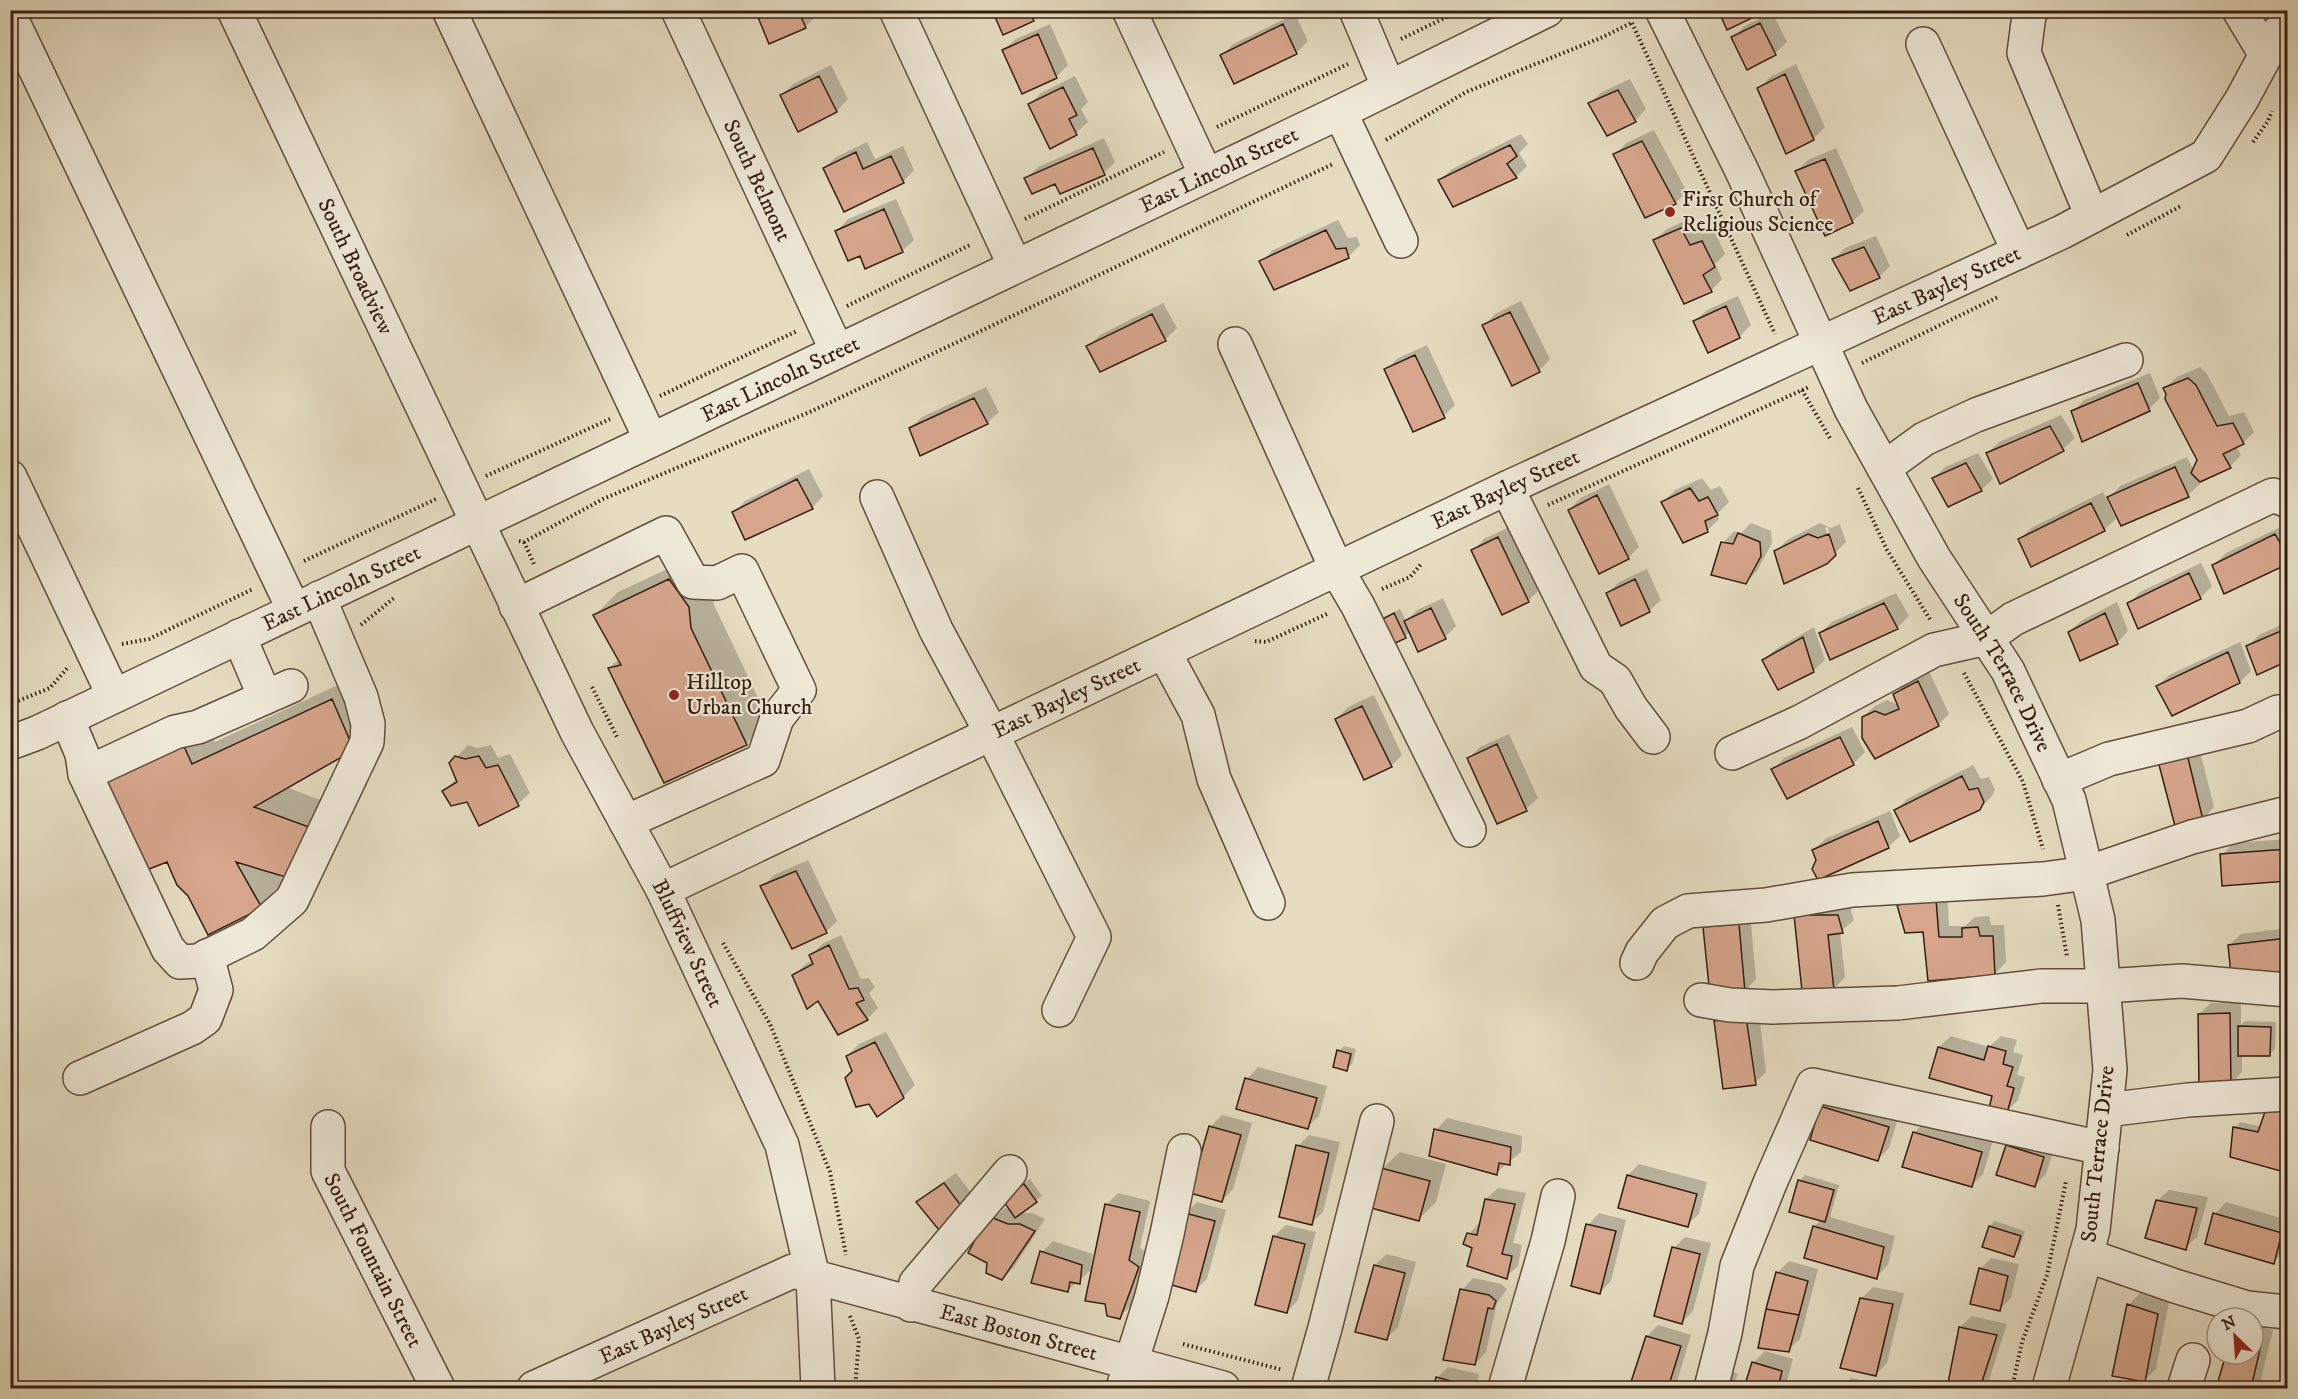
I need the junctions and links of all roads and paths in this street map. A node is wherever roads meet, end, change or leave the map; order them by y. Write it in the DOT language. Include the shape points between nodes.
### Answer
graph roads {
  1 [pos="234,10"];
  2 [pos="449,10"];
  3 [pos="678,10"];
  4 [pos="896,10"];
  5 [pos="1129,10"];
  6 [pos="1356,10"];
  7 [pos="1461,10"];
  8 [pos="1547,10"];
  9 [pos="2032,10"];
  10 [pos="2239,10"];
  11 [pos="1651,15"];
  12 [pos="10,16"];
  13 [pos="2288,23"];
  14 [pos="1923,44"];
  15 [pos="1374,52"];
  16 [pos="2266,55"];
  17 [pos="1389,88"];
  18 [pos="1340,112"];
  19 [pos="1190,141"];
  20 [pos="1359,152"];
  21 [pos="1206,176"];
  22 [pos="2092,216"];
  23 [pos="999,231"];
  24 [pos="1401,241"];
  25 [pos="2019,252"];
  26 [pos="1015,266"];
  27 [pos="822,318"];
  28 [pos="1235,344"];
  29 [pos="1821,344"];
  30 [pos="837,351"];
  31 [pos="2126,360"];
  32 [pos="636,407"];
  33 [pos="651,440"];
  34 [pos="1884,468"];
  35 [pos="10,477"];
  36 [pos="460,488"];
  37 [pos="1507,488"];
  38 [pos="877,497"];
  39 [pos="2288,501"];
  40 [pos="483,535"];
  41 [pos="1337,570"];
  42 [pos="276,574"];
  43 [pos="400,593"];
  44 [pos="307,604"];
  45 [pos="516,606"];
  46 [pos="238,636"];
  47 [pos="1987,638"];
  48 [pos="337,640"];
  49 [pos="1164,652"];
  50 [pos="93,654"];
  51 [pos="114,696"];
  52 [pos="10,704"];
  53 [pos="2278,712"];
  54 [pos="68,718"];
  55 [pos="992,734"];
  56 [pos="1653,737"];
  57 [pos="10,743"];
  58 [pos="1732,753"];
  59 [pos="85,774"];
  60 [pos="2059,780"];
  61 [pos="2288,813"];
  62 [pos="626,822"];
  63 [pos="1469,830"];
  64 [pos="2087,873"];
  65 [pos="663,890"];
  66 [pos="1268,903"];
  67 [pos="207,956"];
  68 [pos="1637,963"];
  69 [pos="2104,986"];
  70 [pos="2288,990"];
  71 [pos="1701,1000"];
  72 [pos="1059,1010"];
  73 [pos="80,1078"];
  74 [pos="2288,1094"];
  75 [pos="2106,1110"];
  76 [pos="1377,1121"];
  77 [pos="328,1127"];
  78 [pos="2102,1148"];
  79 [pos="1184,1151"];
  80 [pos="1010,1172"];
  81 [pos="1558,1196"];
  82 [pos="2086,1255"];
  83 [pos="813,1277"];
  84 [pos="911,1305"];
  85 [pos="2288,1312"];
  86 [pos="1126,1376"];
  87 [pos="438,1389"];
  88 [pos="534,1389"];
  89 [pos="818,1389"];
  90 [pos="1223,1389"];
  91 [pos="1308,1389"];
  92 [pos="1505,1389"];
  93 [pos="1711,1389"];
  94 [pos="2049,1389"];
  1 -- 36 [label="street, South Broadview"];
  2 -- 32 [label="street"];
  3 -- 27 [label="street, South Belmont"];
  4 -- 23 [label="street"];
  5 -- 19 [label="street"];
  6 -- 15 [label="street"];
  7 -- 15 [label="path"];
  8 -- 17 [label="street, East Lincoln Street"];
  9 -- 22 [label="street" via="2024,53"];
  10 -- 16 [label="street"];
  11 -- 20 [label="path" via="1466,92 1394,136"];
  11 -- 29 [label="street, South Terrace Drive" via="1742,171"];
  12 -- 42 [label="street"];
  13 -- 16 [label="street, East Bayley Street"];
  14 -- 25 [label="street"];
  15 -- 17 [label="street"];
  15 -- 19 [label="path"];
  16 -- 22 [label="street, East Bayley Street" via="2206,156"];
  17 -- 18 [label="street, East Lincoln Street"];
  18 -- 20 [label="street"];
  18 -- 21 [label="street, East Lincoln Street"];
  19 -- 21 [label="street"];
  19 -- 23 [label="path"];
  20 -- 24 [label="street"];
  20 -- 40 [label="path" via="812,411 603,499 524,542"];
  21 -- 26 [label="street, East Lincoln Street"];
  22 -- 25 [label="street, East Bayley Street"];
  23 -- 26 [label="street"];
  23 -- 27 [label="path"];
  25 -- 29 [label="street, East Bayley Street"];
  26 -- 30 [label="street, East Lincoln Street"];
  27 -- 30 [label="street, South Belmont"];
  27 -- 32 [label="path"];
  28 -- 41 [label="street"];
  29 -- 34 [label="street, South Terrace Drive" via="1851,410"];
  29 -- 37 [label="street, East Bayley Street"];
  30 -- 33 [label="street, East Lincoln Street"];
  31 -- 34 [label="street" via="1976,415 1924,439"];
  32 -- 33 [label="street"];
  32 -- 36 [label="path"];
  33 -- 40 [label="street, East Lincoln Street"];
  34 -- 47 [label="street, South Terrace Drive" via="1934,558"];
  35 -- 50 [label="street"];
  36 -- 40 [label="street, South Broadview"];
  36 -- 42 [label="path"];
  37 -- 41 [label="street, East Bayley Street"];
  37 -- 56 [label="street" via="1596,667 1615,680"];
  38 -- 55 [label="street" via="936,630"];
  39 -- 47 [label="street" via="2273,495 2013,620"];
  40 -- 44 [label="street, East Lincoln Street"];
  40 -- 45 [label="street, Bluffview Street"];
  41 -- 49 [label="street, East Bayley Street"];
  41 -- 63 [label="street"];
  42 -- 44 [label="street"];
  42 -- 50 [label="path" via="150,639 115,645"];
  43 -- 48 [label="path"];
  44 -- 46 [label="street, East Lincoln Street"];
  44 -- 48 [label="street"];
  45 -- 62 [label="street, Bluffview Street"];
  45 -- 62 [label="street" via="666,533 693,582 717,583 742,571 799,690 777,718 763,760"];
  46 -- 51 [label="street, East Lincoln Street"];
  46 -- 59 [label="street" via="278,691 198,727 175,732"];
  47 -- 58 [label="street" via="1934,650 1800,722"];
  47 -- 60 [label="street, South Terrace Drive" via="2008,670"];
  48 -- 67 [label="street" via="361,697 368,724 367,742 292,900 253,934"];
  49 -- 55 [label="street, East Bayley Street"];
  49 -- 66 [label="street" via="1198,715 1214,779"];
  50 -- 51 [label="street"];
  50 -- 52 [label="path" via="74,661 50,688"];
  51 -- 54 [label="street, East Lincoln Street"];
  53 -- 60 [label="street" via="2248,726 2109,759"];
  54 -- 57 [label="street, East Lincoln Street"];
  54 -- 59 [label="street"];
  55 -- 65 [label="street, East Bayley Street"];
  55 -- 72 [label="street" via="1094,937"];
  59 -- 67 [label="street" via="168,949 180,962"];
  60 -- 64 [label="street, South Terrace Drive" via="2069,800"];
  61 -- 64 [label="street" via="2192,837"];
  62 -- 65 [label="street, Bluffview Street"];
  64 -- 68 [label="street" via="1852,890 1766,905 1689,910 1665,922"];
  64 -- 69 [label="street, South Terrace Drive" via="2098,920"];
  65 -- 83 [label="street, Bluffview Street" via="782,1145"];
  67 -- 73 [label="street" via="216,990 205,1019"];
  69 -- 70 [label="street" via="2182,981"];
  69 -- 71 [label="street" via="2041,986 1887,1003 1773,1007"];
  69 -- 75 [label="street, South Terrace Drive" via="2110,1070"];
  74 -- 75 [label="street"];
  75 -- 78 [label="street, South Terrace Drive"];
  76 -- 91 [label="street"];
  77 -- 87 [label="street, South Fountain Street" via="328,1171"];
  78 -- 82 [label="street, South Terrace Drive" via="2093,1230"];
  78 -- 93 [label="street" via="1813,1085 1737,1266"];
  79 -- 86 [label="street" via="1154,1286"];
  80 -- 84 [label="street" via="916,1283"];
  81 -- 92 [label="street"];
  82 -- 85 [label="street" via="2247,1308"];
  82 -- 94 [label="street, South Terrace Drive"];
  83 -- 84 [label="street, East Boston Street"];
  83 -- 88 [label="street, East Bayley Street" via="793,1271"];
  83 -- 89 [label="street, Bluffview Street"];
  84 -- 86 [label="street, East Boston Street"];
  86 -- 90 [label="street, East Boston Street"];
}
